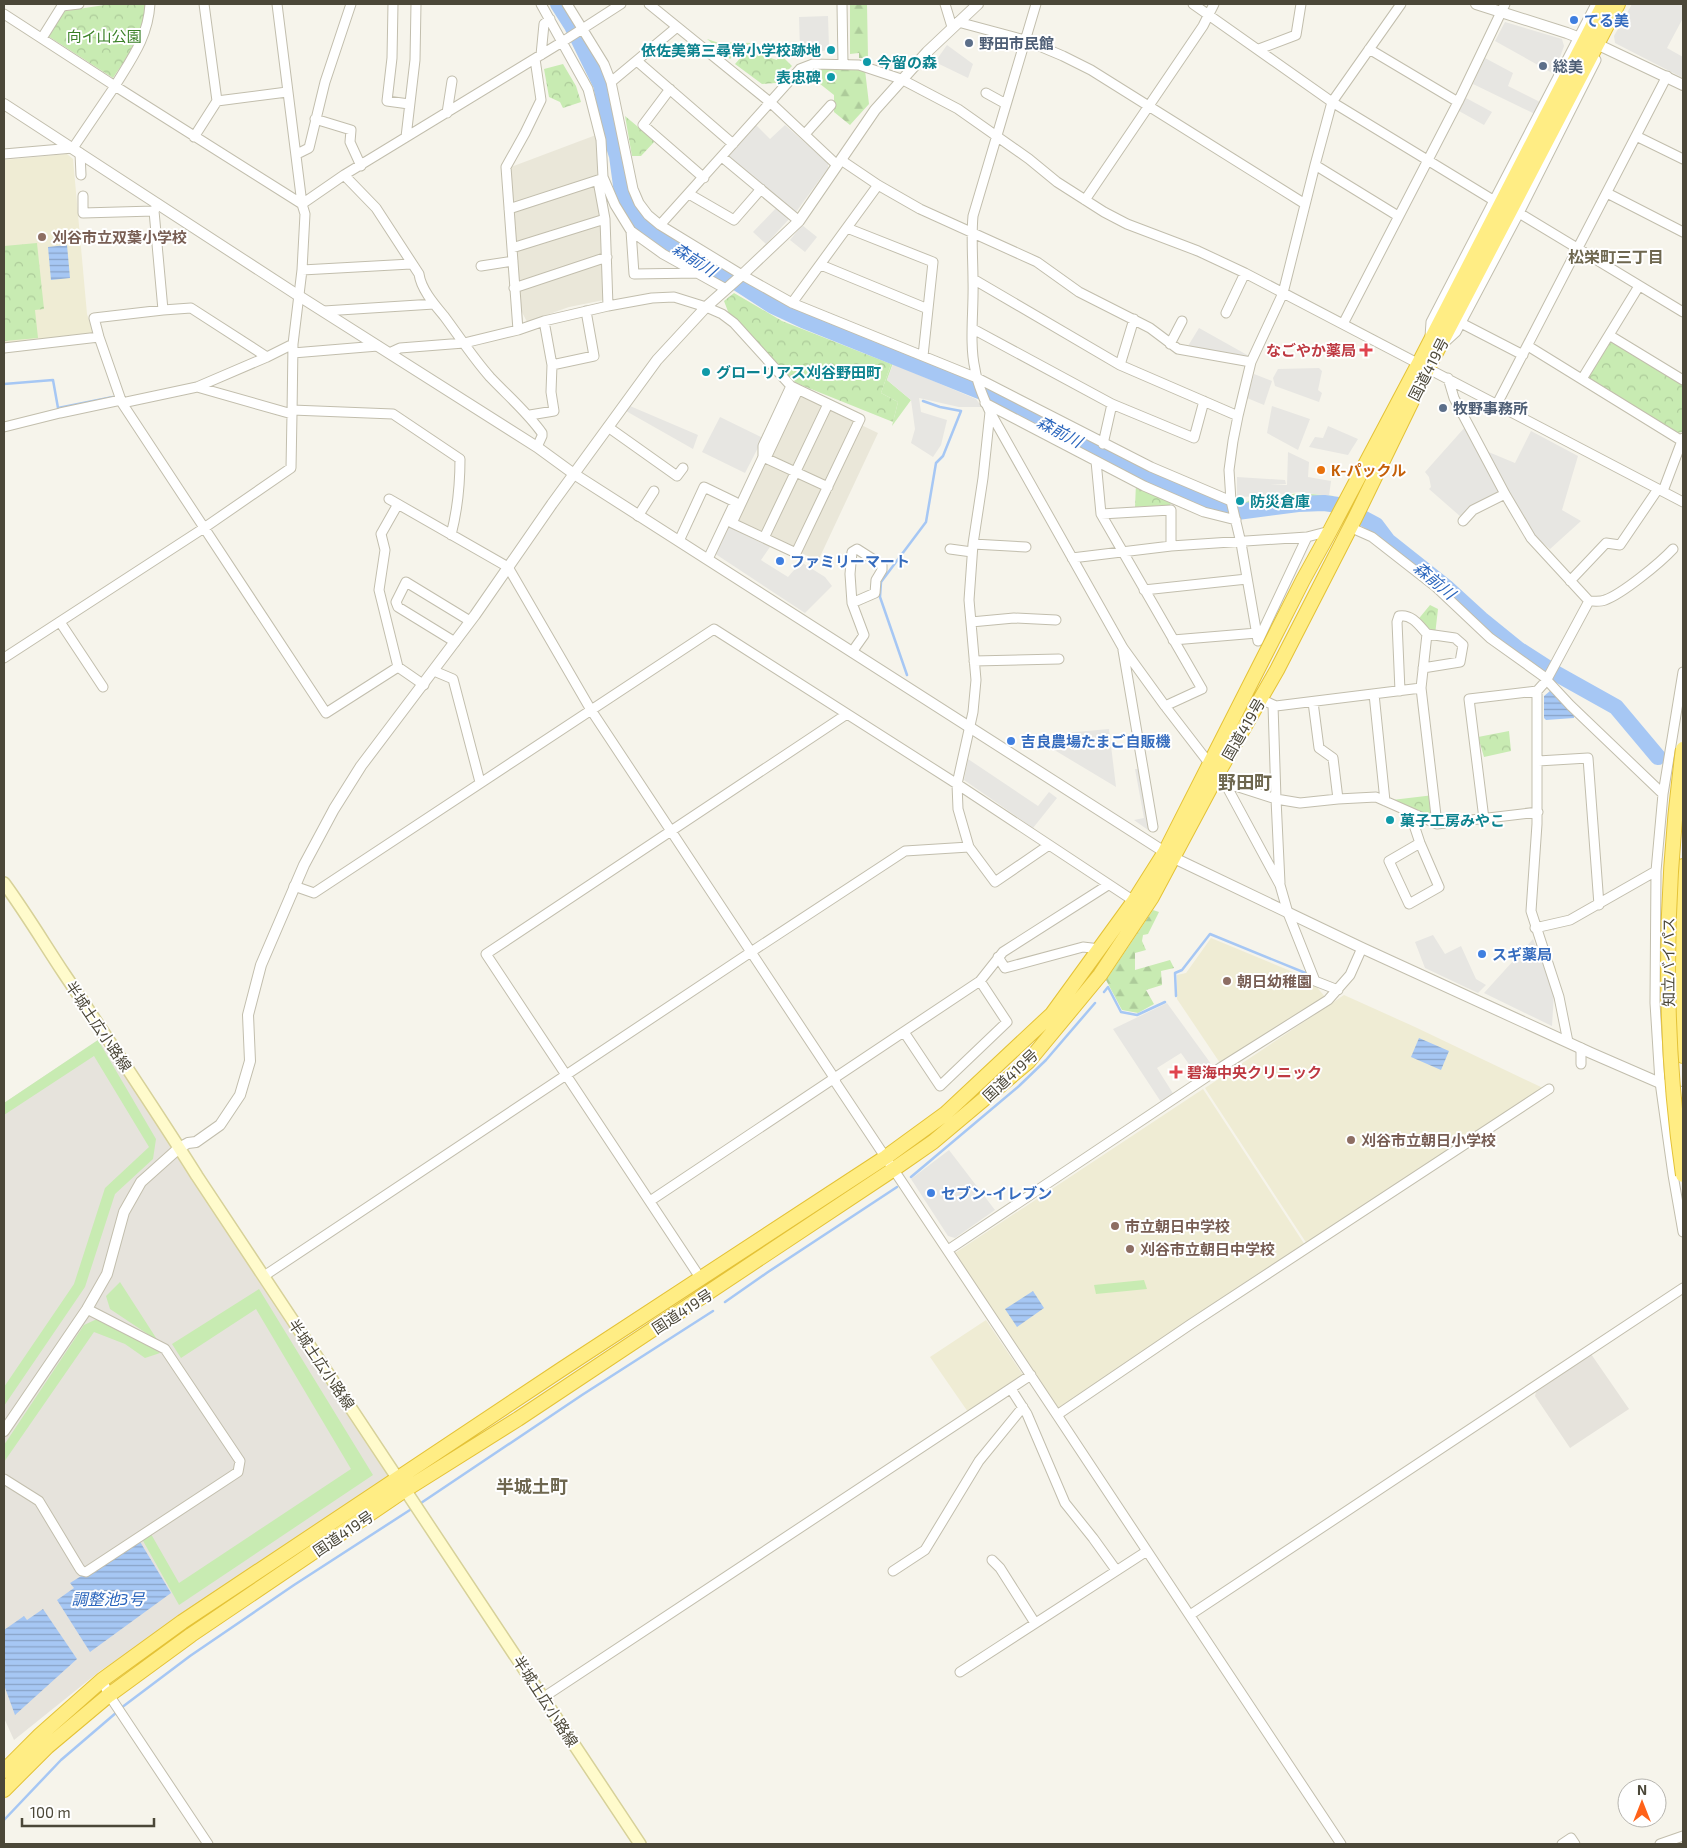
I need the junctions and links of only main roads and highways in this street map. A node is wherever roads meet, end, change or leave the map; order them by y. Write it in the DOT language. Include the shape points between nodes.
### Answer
graph roads {
  1 [pos="1604,4"];
  2 [pos="1618,4"];
  3 [pos="1591,42"];
  4 [pos="1423,366"];
  5 [pos="1683,750"];
  6 [pos="1217,774"];
  7 [pos="1169,855"];
  8 [pos="1683,866"];
  9 [pos="4,883"];
  10 [pos="1683,1056"];
  11 [pos="1683,1175"];
  12 [pos="409,1495"];
  13 [pos="4,1772"];
  14 [pos="4,1790"];
  15 [pos="640,1844"];
  1 -- 3 [label="highway, 国道419号"];
  2 -- 3 [label="highway, 国道419号"];
  3 -- 4 [label="highway, 国道419号"];
  4 -- 6 [label="highway, 国道419号" via="1357,518"];
  4 -- 6 [label="highway, 国道419号" via="1298,589"];
  5 -- 11 [label="highway, 知立バイパス, bridge" via="1668,900 1668,1019 1675,1118"];
  6 -- 7 [label="highway, 国道419号"];
  7 -- 12 [label="highway, 国道419号" via="1052,1014 945,1114 886,1157 562,1369"];
  7 -- 12 [label="highway, 国道419号" via="1152,897 1100,975 1028,1062 933,1142"];
  8 -- 10 [label="highway, 知立バイパス" via="1678,1015"];
  9 -- 12 [label="main road, 半城土広小路線"];
  12 -- 13 [label="highway, 国道419号" via="182,1622 102,1680"];
  12 -- 14 [label="highway, 国道419号" via="191,1635 109,1695 47,1747"];
  12 -- 15 [label="main road, 半城土広小路線"];
}
